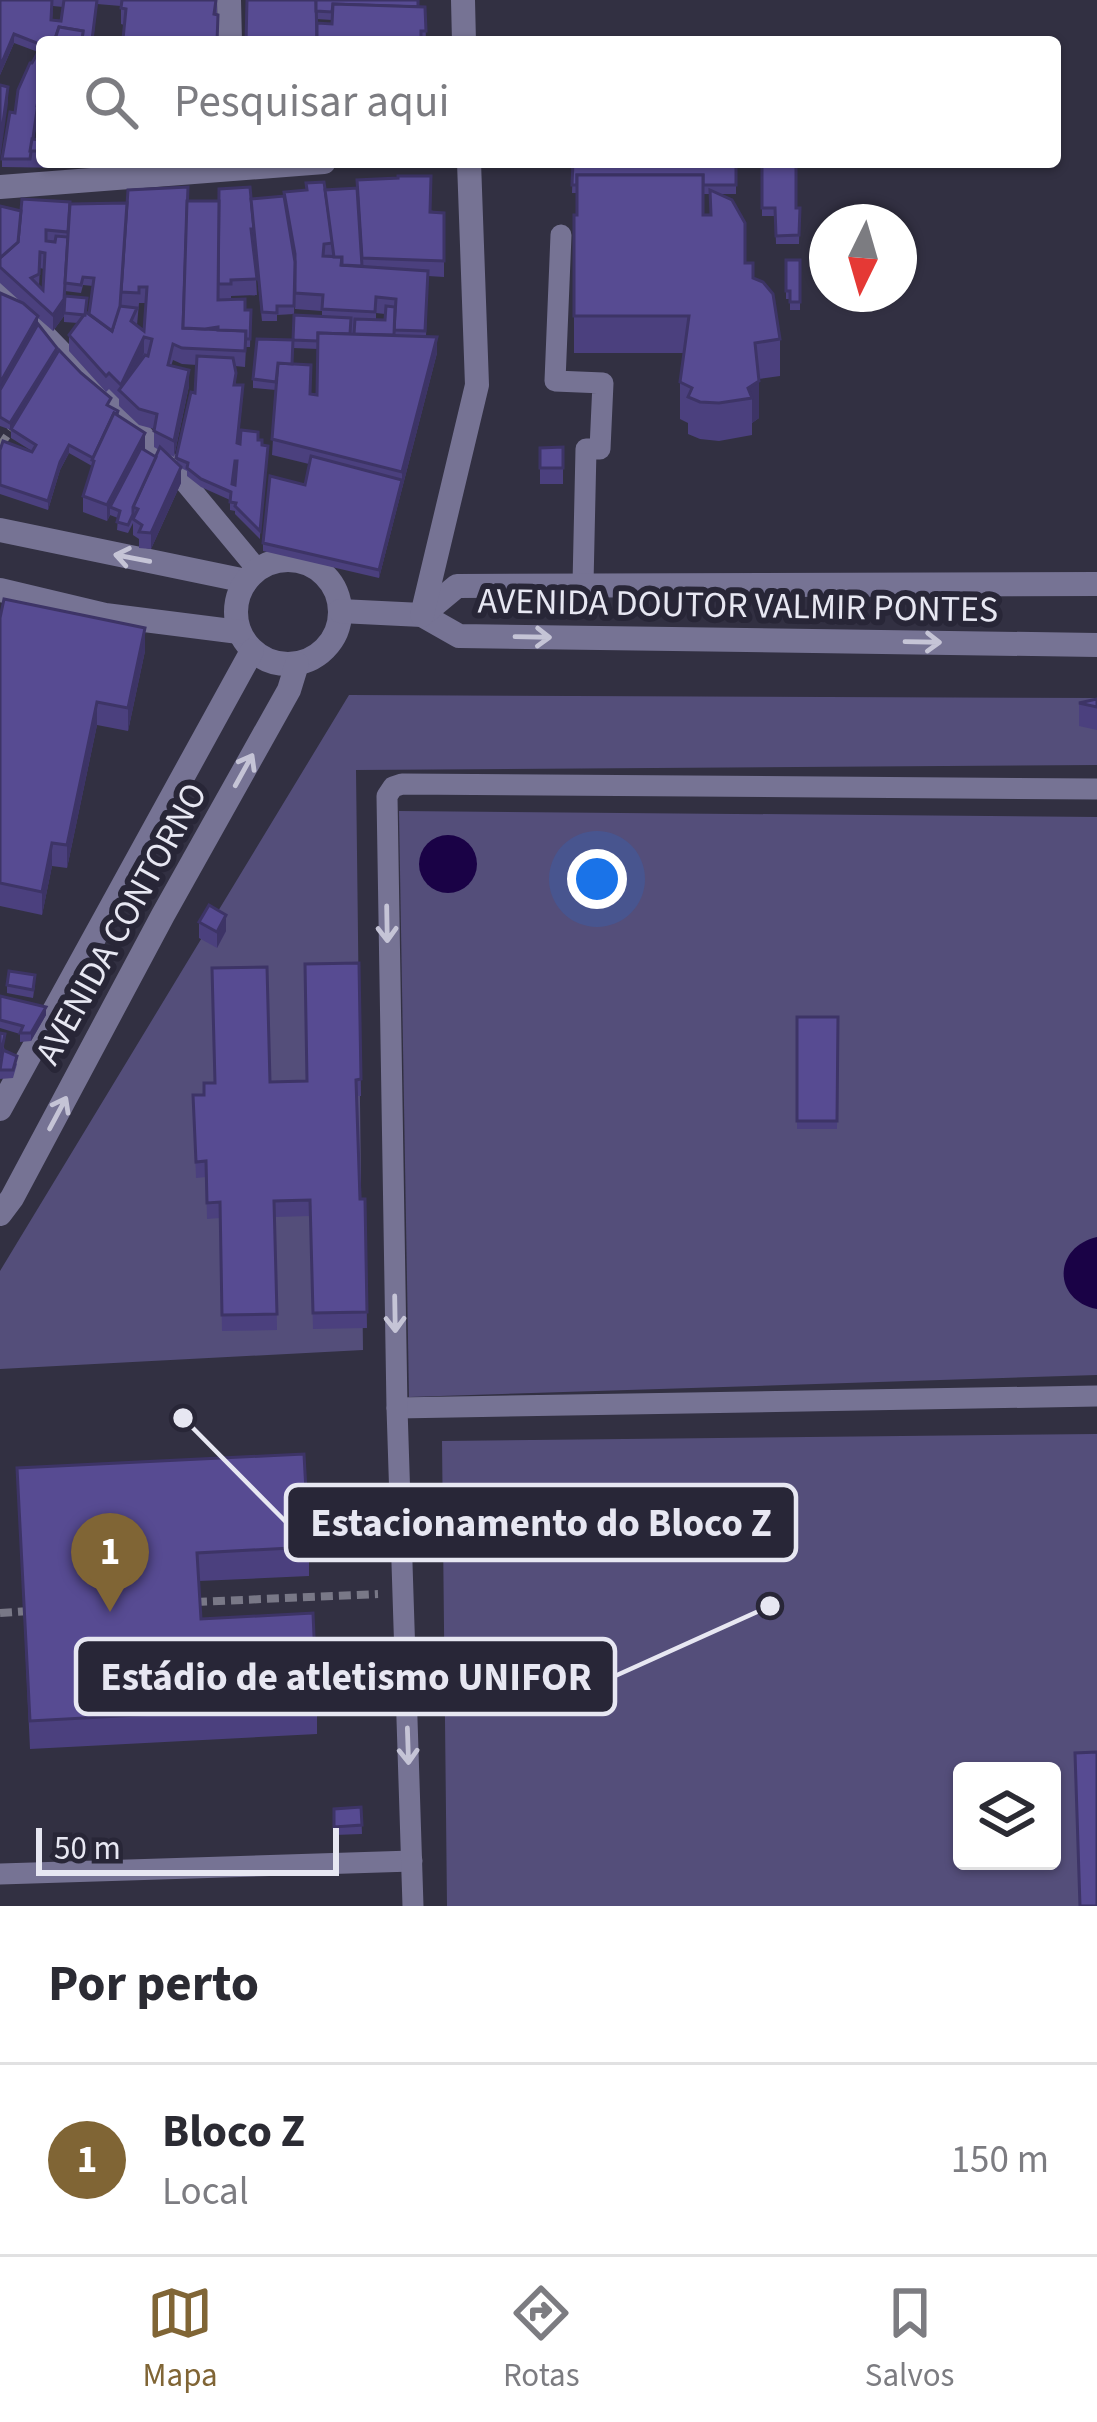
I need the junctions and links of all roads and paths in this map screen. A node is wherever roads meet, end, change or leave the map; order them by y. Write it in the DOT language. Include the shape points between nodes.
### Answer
graph roads {
  1 [pos="229,0"];
  2 [pos="463,0"];
  3 [pos="230,36"];
  4 [pos="464,36"];
  5 [pos="210,168"];
  6 [pos="469,168"];
  7 [pos="0,187"];
  8 [pos="561,236"];
  9 [pos="0,288"];
  10 [pos="18,420"];
  11 [pos="0,446"];
  12 [pos="0,530"];
  13 [pos="252,575"];
  14 [pos="583,584"];
  15 [pos="1097,584"];
  16 [pos="0,590"];
  17 [pos="340,611"];
  18 [pos="422,615"];
  19 [pos="246,641"];
  20 [pos="1097,645"];
  21 [pos="296,664"];
  22 [pos="1097,789"];
  23 [pos="0,1109"];
  24 [pos="0,1214"];
  25 [pos="1097,1396"];
  26 [pos="397,1408"];
  27 [pos="404,1593"];
  28 [pos="192,1602"];
  29 [pos="41,1610"];
  30 [pos="0,1613"];
  31 [pos="412,1861"];
  32 [pos="0,1874"];
  33 [pos="413,1906"];
  1 -- 3 [label="street"];
  2 -- 4 [label="street"];
  5 -- 7 [label="street"];
  6 -- 18 [label="street" via="477,385"];
  8 -- 14 [label="lane" via="555,381 603,383 600,449 586,448"];
  9 -- 13 [label="lane" via="164,457"];
  10 -- 11 [label="path"];
  13 -- 12 [label="street, one-way"];
  13 -- 17 [label="street" via="278,561 302,562 322,573"];
  13 -- 19 [label="street" via="235,609"];
  14 -- 15 [label="street, AVENIDA DOUTOR VALMIR PONTES"];
  14 -- 18 [label="street, AVENIDA DOUTOR VALMIR PONTES" via="457,586"];
  16 -- 19 [label="street"];
  17 -- 18 [label="street"];
  17 -- 21 [label="street" via="334,637"];
  18 -- 20 [label="street, AVENIDA DOUTOR VALMIR PONTES, one-way" via="459,636"];
  19 -- 21 [label="street" via="273,662"];
  19 -- 23 [label="street, AVENIDA CONTORNO"];
  24 -- 21 [label="street, AVENIDA CONTORNO, one-way" via="289,690"];
  22 -- 26 [label="lane, one-way" via="393,788 385,807"];
  25 -- 26 [label="lane"];
  26 -- 27 [label="lane"];
  27 -- 28 [label="path"];
  27 -- 31 [label="lane, one-way"];
  29 -- 30 [label="path"];
  31 -- 32 [label="lane"];
  31 -- 33 [label="lane"];
}
